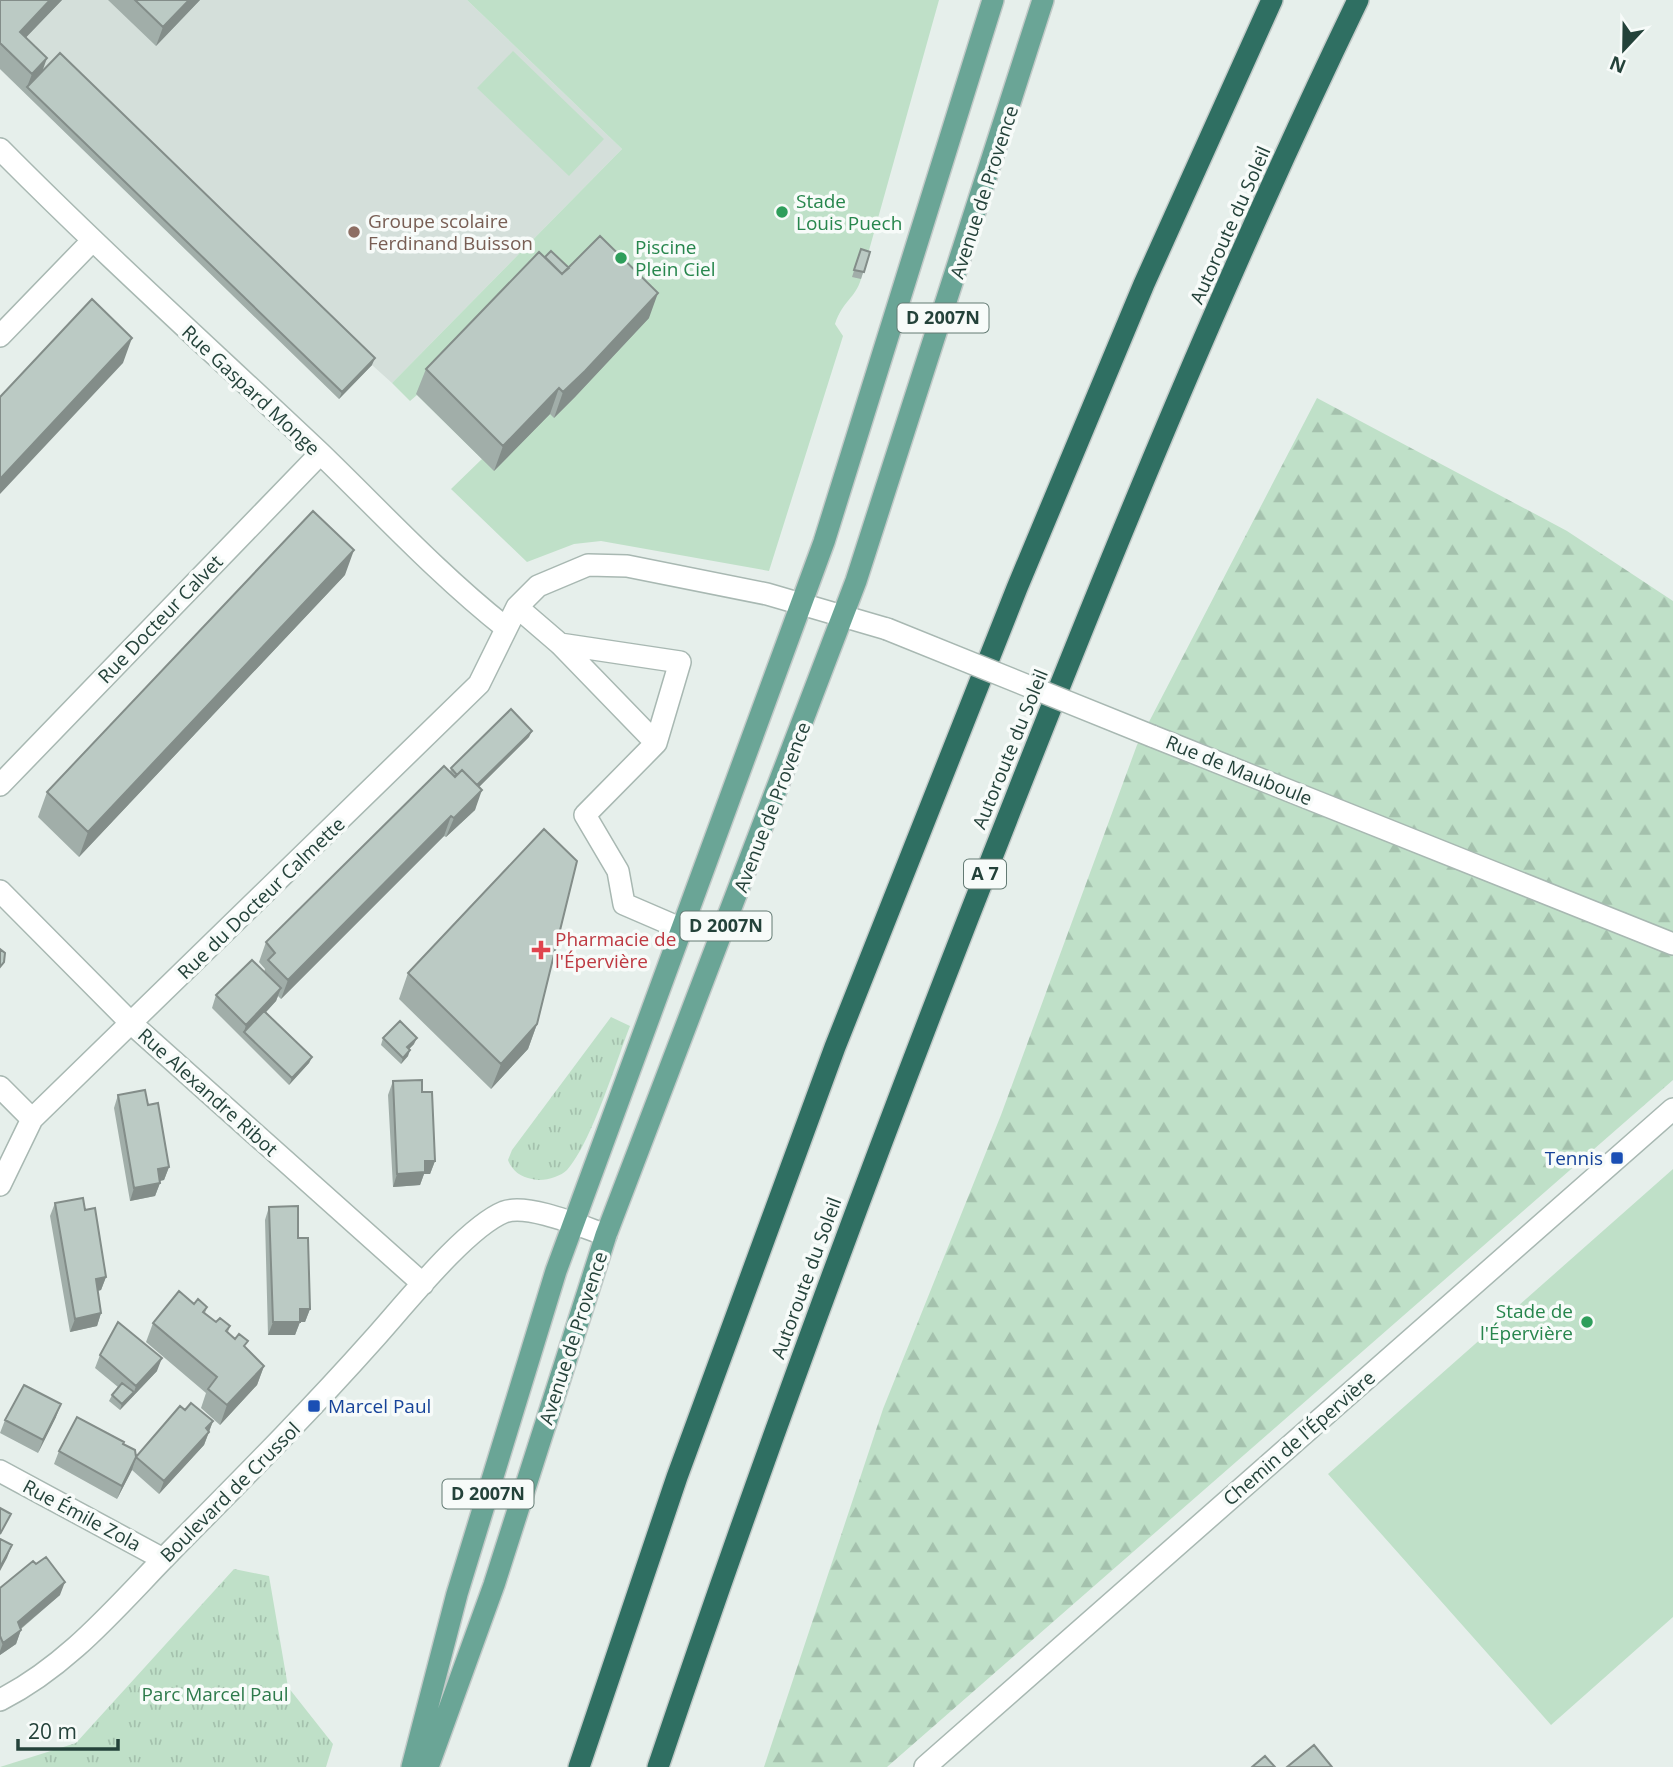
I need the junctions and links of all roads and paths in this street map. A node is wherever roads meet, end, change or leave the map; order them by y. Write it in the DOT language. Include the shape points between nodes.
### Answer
graph roads {
  1 [pos="993,0"];
  2 [pos="1044,0"];
  3 [pos="1272,0"];
  4 [pos="1358,0"];
  5 [pos="0,149"];
  6 [pos="92,241"];
  7 [pos="0,337"];
  8 [pos="320,454"];
  9 [pos="802,604"];
  10 [pos="517,607"];
  11 [pos="844,616"];
  12 [pos="506,628"];
  13 [pos="560,644"];
  14 [pos="656,743"];
  15 [pos="0,785"];
  16 [pos="0,891"];
  17 [pos="682,929"];
  18 [pos="1673,944"];
  19 [pos="132,1024"];
  20 [pos="0,1087"];
  21 [pos="1673,1108"];
  22 [pos="32,1119"];
  23 [pos="0,1185"];
  24 [pos="574,1223"];
  25 [pos="606,1235"];
  26 [pos="423,1284"];
  27 [pos="0,1471"];
  28 [pos="163,1559"];
  29 [pos="0,1700"];
  30 [pos="412,1767"];
  31 [pos="428,1767"];
  32 [pos="579,1767"];
  33 [pos="658,1767"];
  34 [pos="925,1767"];
  1 -- 9 [label="main road, Avenue de Provence / D 2007N"];
  2 -- 11 [label="main road, Avenue de Provence / D 2007N"];
  3 -- 32 [label="highway" via="1144,284 835,1047 677,1477"];
  4 -- 33 [label="highway, Autoroute du Soleil / A 7" via="1213,319 1083,626 919,1041 747,1502"];
  5 -- 6 [label="street, Rue Gaspard Monge"];
  6 -- 7 [label="street"];
  6 -- 8 [label="street, Rue Gaspard Monge"];
  8 -- 12 [label="street, Rue Gaspard Monge" via="458,590"];
  8 -- 15 [label="street, Rue Docteur Calvet"];
  9 -- 10 [label="street" via="627,566 588,565 538,586"];
  9 -- 11 [label="street, Rue de Mauboule"];
  9 -- 17 [label="main road, Avenue de Provence / D 2007N"];
  10 -- 12 [label="street, Rue du Docteur Calmette"];
  10 -- 13 [label="street"];
  11 -- 18 [label="street, Rue de Mauboule, bridge" via="887,628"];
  11 -- 25 [label="main road, Avenue de Provence / D 2007N"];
  12 -- 19 [label="street, Rue du Docteur Calmette" via="479,684"];
  13 -- 14 [label="street"];
  13 -- 14 [label="street" via="680,662"];
  14 -- 17 [label="street" via="585,815 618,871 624,904"];
  16 -- 19 [label="street, Rue Alexandre Ribot"];
  17 -- 24 [label="main road, Avenue de Provence / D 2007N"];
  19 -- 22 [label="street, Rue du Docteur Calmette"];
  19 -- 26 [label="street, Rue Alexandre Ribot"];
  20 -- 22 [label="street"];
  21 -- 34 [label="street, Chemin de l'Épervière"];
  22 -- 23 [label="street, Rue du Docteur Calmette"];
  24 -- 25 [label="street"];
  24 -- 26 [label="street, Boulevard de Crussol" via="507,1211 484,1223"];
  24 -- 30 [label="main road, Avenue de Provence / D 2007N" via="457,1594"];
  25 -- 31 [label="main road, Avenue de Provence / D 2007N" via="494,1585"];
  26 -- 28 [label="street, Boulevard de Crussol" via="314,1406"];
  27 -- 28 [label="street, Rue Émile Zola"];
  28 -- 29 [label="street, Boulevard de Crussol" via="67,1657"];
}
